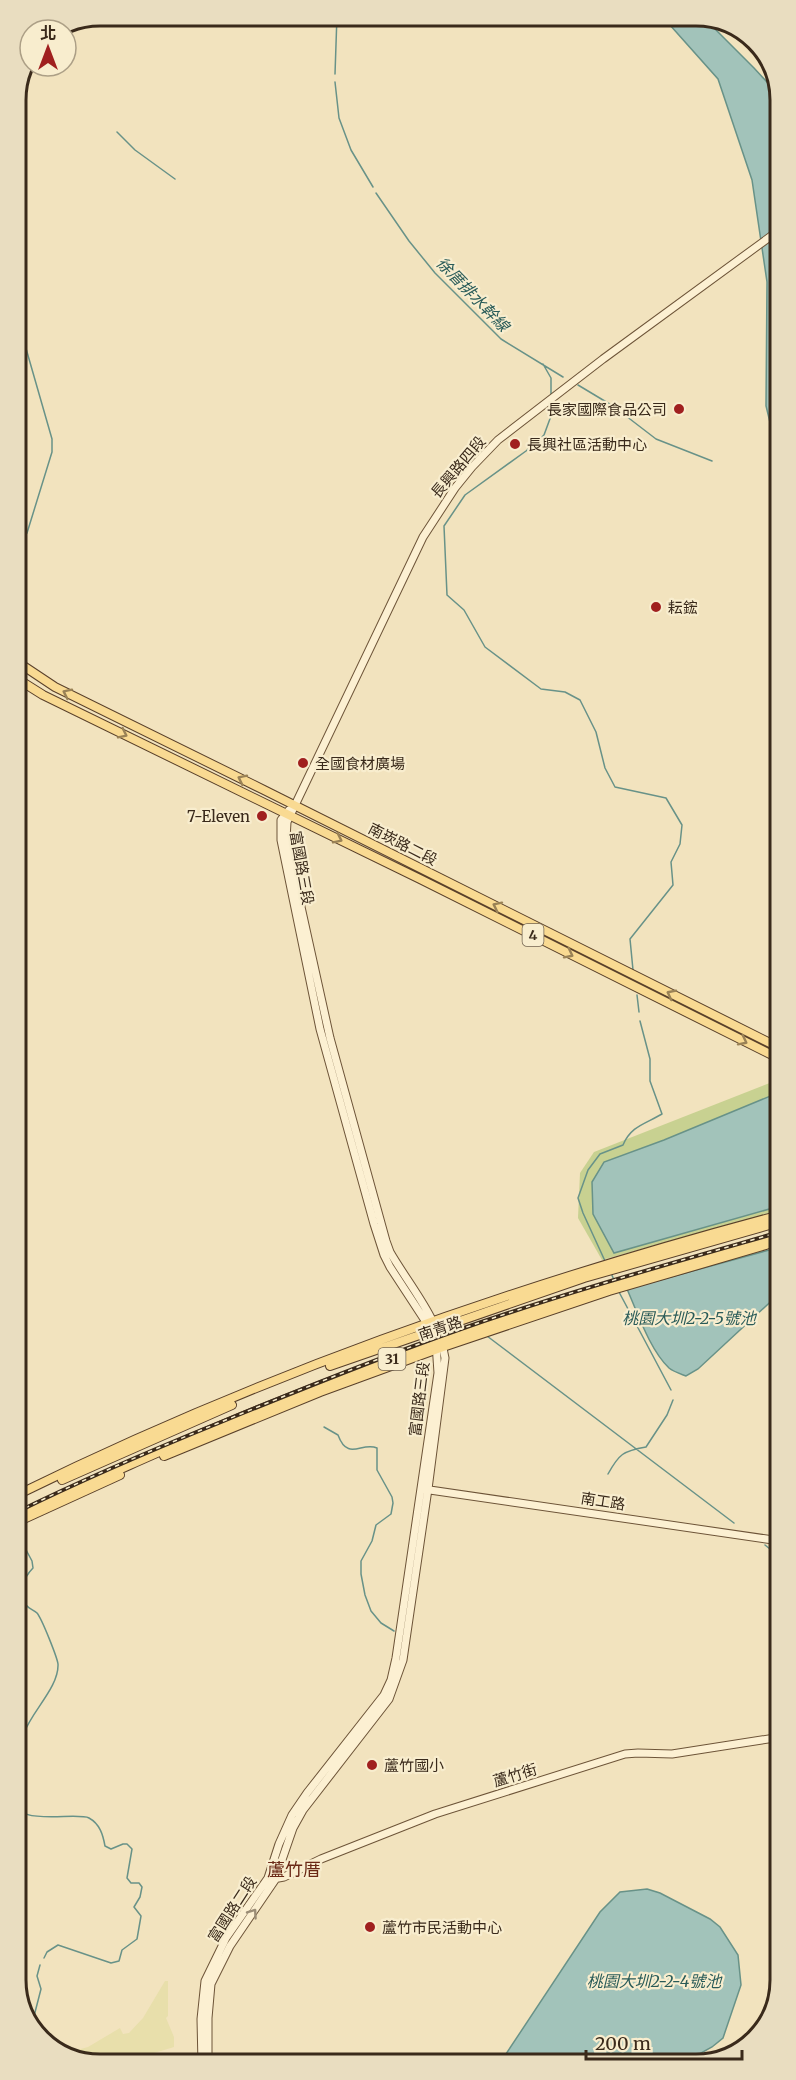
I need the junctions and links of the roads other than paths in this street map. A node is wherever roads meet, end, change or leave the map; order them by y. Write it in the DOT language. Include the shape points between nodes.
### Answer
graph roads {
  1 [pos="770,237"];
  2 [pos="26,667"];
  3 [pos="26,684"];
  4 [pos="295,805"];
  5 [pos="288,814"];
  6 [pos="770,1043"];
  7 [pos="770,1054"];
  8 [pos="770,1218"];
  9 [pos="770,1225"];
  10 [pos="740,1233"];
  11 [pos="712,1234"];
  12 [pos="770,1240"];
  13 [pos="770,1245"];
  14 [pos="730,1250"];
  15 [pos="713,1262"];
  16 [pos="590,1297"];
  17 [pos="562,1300"];
  18 [pos="481,1306"];
  19 [pos="457,1321"];
  20 [pos="432,1326"];
  21 [pos="440,1345"];
  22 [pos="258,1394"];
  23 [pos="230,1401"];
  24 [pos="250,1420"];
  25 [pos="227,1423"];
  26 [pos="424,1489"];
  27 [pos="25,1491"];
  28 [pos="25,1497"];
  29 [pos="25,1513"];
  30 [pos="25,1518"];
  31 [pos="770,1540"];
  32 [pos="365,1724"];
  33 [pos="770,1739"];
  34 [pos="272,1879"];
  35 [pos="202,2054"];
  36 [pos="208,2054"];
  1 -- 4 [label="street, 長興路四段" via="515,426 472,467 423,537"];
  4 -- 2 [label="main road, 南崁路二段 / 4, one-way" via="55,687"];
  3 -- 5 [label="main road, 南崁路二段 / 4, one-way"];
  4 -- 5 [label="street, 富國路三段"];
  6 -- 4 [label="main road, 南崁路二段 / 4, one-way"];
  5 -- 7 [label="main road, 南崁路二段 / 4, one-way"];
  5 -- 20 [label="street, 富國路三段" via="281,820 280,840 305,963 369,1192 390,1252"];
  8 -- 11 [label="main road, 31"];
  9 -- 10 [label="main road, 南青路 / 31"];
  10 -- 11 [label="main road, 南青路"];
  10 -- 19 [label="main road, 南青路 / 31" via="584,1278"];
  11 -- 18 [label="main road, 31"];
  12 -- 14 [label="main road, 南青路 / 31"];
  13 -- 15 [label="main road, 31"];
  14 -- 15 [label="main road, 南青路"];
  14 -- 17 [label="main road, 南青路 / 31"];
  15 -- 16 [label="main road, 31"];
  16 -- 17 [label="main road, 南青路"];
  16 -- 21 [label="main road, 31"];
  17 -- 21 [label="main road, 南青路 / 31"];
  18 -- 19 [label="main road, 南青路"];
  18 -- 20 [label="main road, 31"];
  19 -- 20 [label="main road, 南青路 / 31"];
  20 -- 21 [label="street, 富國路三段"];
  20 -- 22 [label="main road, 南青路 / 31"];
  20 -- 23 [label="main road, 31" via="293,1374"];
  21 -- 24 [label="main road, 31"];
  21 -- 25 [label="main road, 南青路 / 31" via="318,1386"];
  21 -- 26 [label="street, 富國路三段"];
  22 -- 23 [label="main road, 南青路"];
  22 -- 28 [label="main road, 南青路 / 31"];
  23 -- 27 [label="main road, 31"];
  24 -- 25 [label="main road, 南青路"];
  24 -- 30 [label="main road, 31"];
  25 -- 29 [label="main road, 南青路 / 31"];
  26 -- 31 [label="street, 南工路"];
  26 -- 32 [label="street, 富國路三段" via="403,1659 389,1699"];
  32 -- 34 [label="street, 富國路二段" via="303,1810"];
  33 -- 34 [label="street, 蘆竹街" via="672,1754 625,1754 435,1814"];
  34 -- 35 [label="street, 富國路二段" via="226,1938 205,1981"];
  36 -- 34 [label="street, 富國路二段, one-way" via="211,1984"];
}
